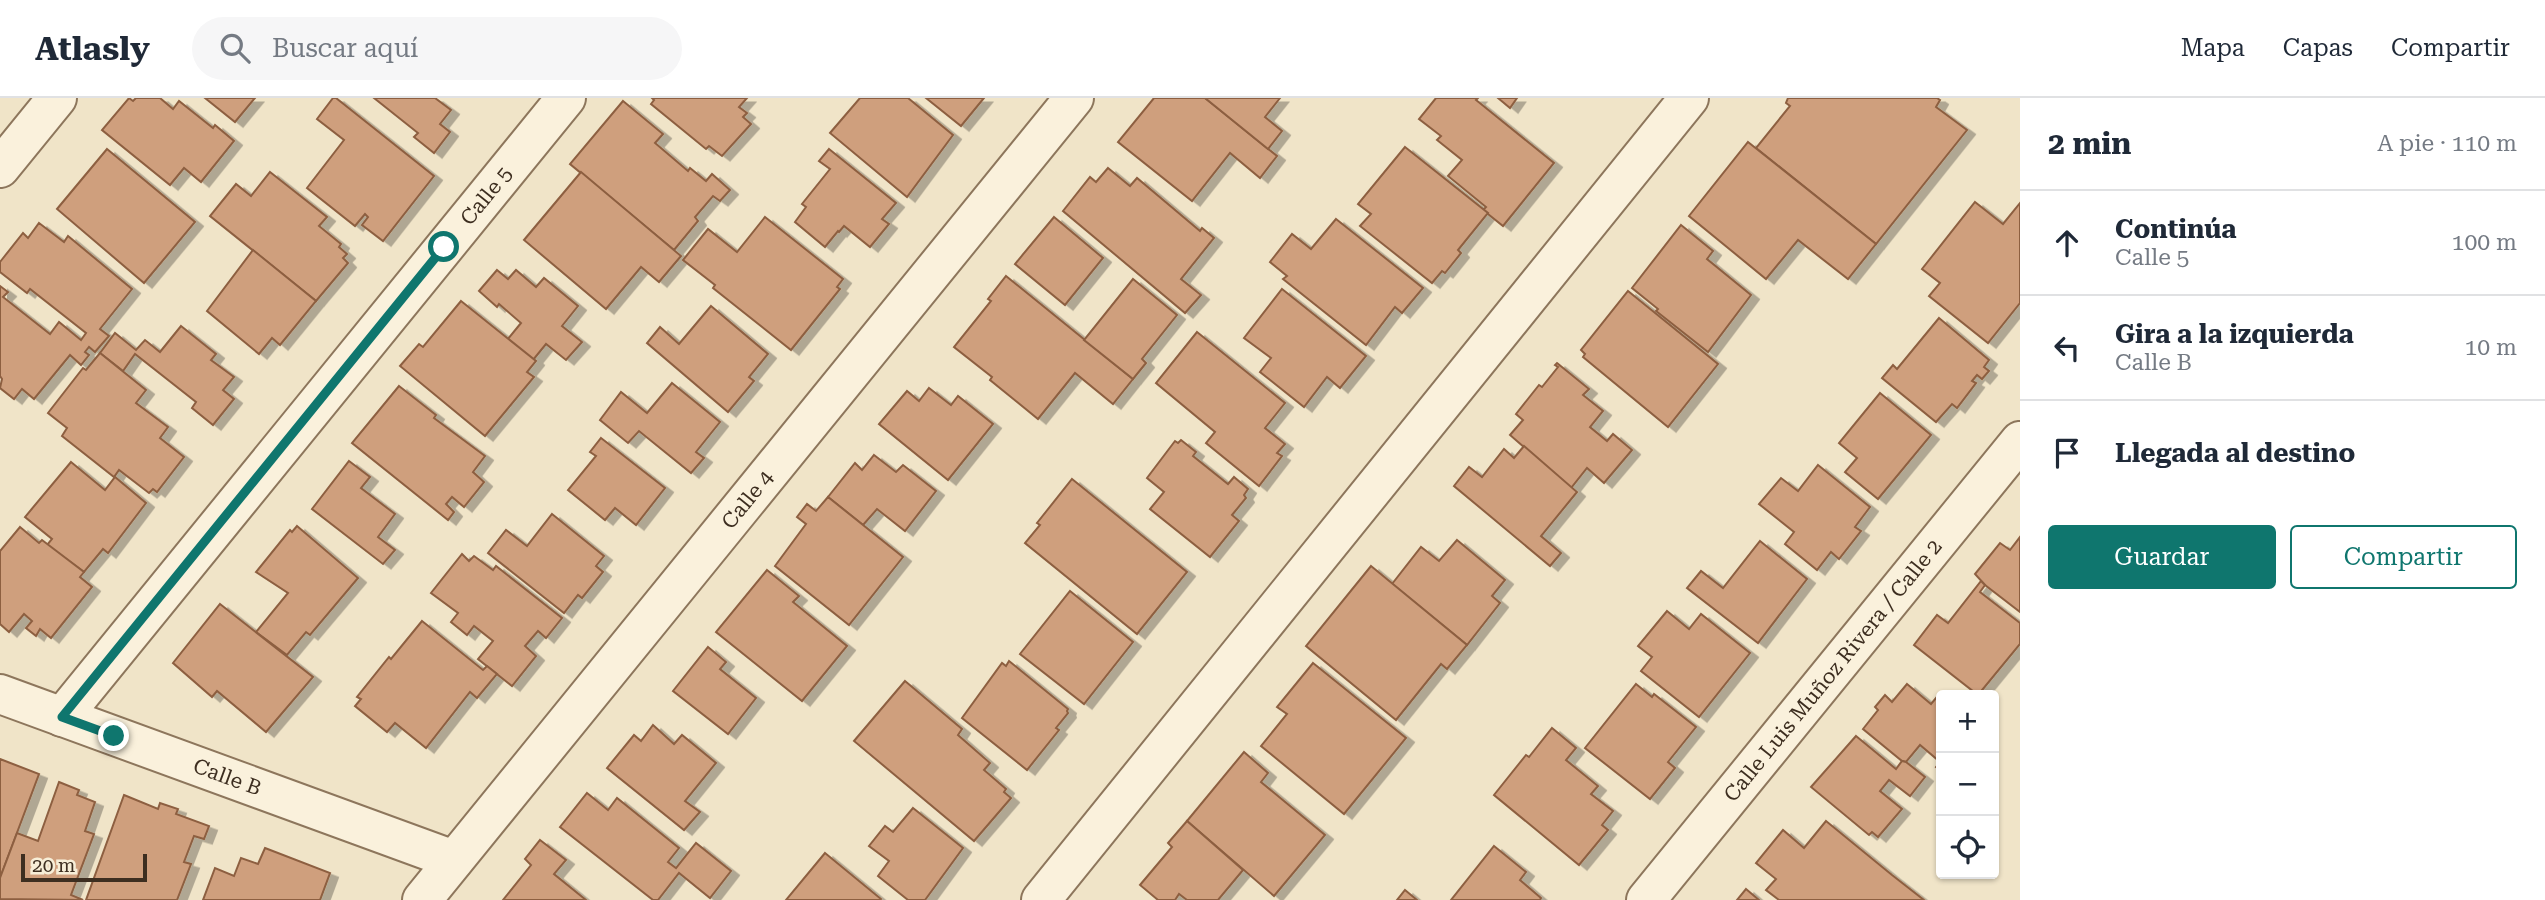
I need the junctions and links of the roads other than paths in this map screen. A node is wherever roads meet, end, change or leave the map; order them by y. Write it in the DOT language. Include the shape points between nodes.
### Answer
graph roads {
  1 [pos="57,98"];
  2 [pos="566,98"];
  3 [pos="1074,98"];
  4 [pos="1689,98"];
  5 [pos="0,168"];
  6 [pos="2020,441"];
  7 [pos="0,694"];
  8 [pos="62,717"];
  9 [pos="454,860"];
  10 [pos="422,900"];
  11 [pos="1041,900"];
  12 [pos="1646,900"];
  1 -- 5 [label="street"];
  2 -- 8 [label="street, Calle 5"];
  3 -- 9 [label="street, Calle 4"];
  4 -- 11 [label="street"];
  6 -- 12 [label="street, Calle Luis Muñoz Rivera / Calle 2"];
  7 -- 8 [label="street, Calle B"];
  8 -- 9 [label="street, Calle B"];
  9 -- 10 [label="street, Calle 4"];
}
